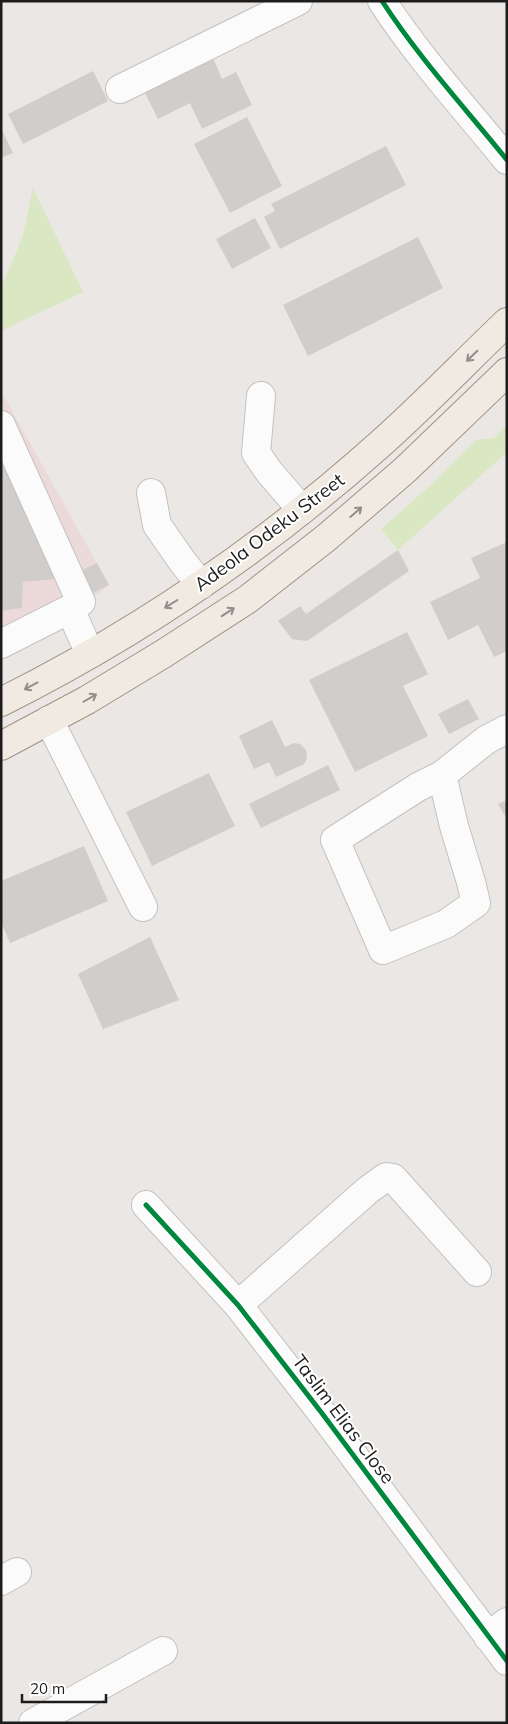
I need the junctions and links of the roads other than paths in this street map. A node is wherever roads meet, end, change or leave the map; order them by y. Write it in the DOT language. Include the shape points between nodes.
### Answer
graph roads {
  1 [pos="298,1"];
  2 [pos="382,1"];
  3 [pos="120,89"];
  4 [pos="507,160"];
  5 [pos="507,322"];
  6 [pos="507,372"];
  7 [pos="261,396"];
  8 [pos="1,425"];
  9 [pos="151,493"];
  10 [pos="302,510"];
  11 [pos="201,584"];
  12 [pos="70,609"];
  13 [pos="1,644"];
  14 [pos="90,654"];
  15 [pos="1,702"];
  16 [pos="49,720"];
  17 [pos="507,729"];
  18 [pos="1,746"];
  19 [pos="442,776"];
  20 [pos="143,907"];
  21 [pos="146,1205"];
  22 [pos="477,1272"];
  23 [pos="238,1305"];
  24 [pos="498,1629"];
  25 [pos="163,1651"];
  26 [pos="507,1661"];
  27 [pos="33,1723"];
  1 -- 3 [label="street"];
  2 -- 4 [label="street" via="427,63"];
  5 -- 10 [label="main road, Adeola Odeku Street, one-way" via="379,445"];
  16 -- 6 [label="main road, Adeola Odeku Street, one-way" via="163,654 248,599 326,538 390,482"];
  7 -- 10 [label="street" via="256,453"];
  8 -- 12 [label="street" via="81,602"];
  9 -- 11 [label="street" via="157,525"];
  10 -- 11 [label="main road, Adeola Odeku Street"];
  11 -- 14 [label="main road, Adeola Odeku Street, one-way"];
  12 -- 13 [label="street"];
  12 -- 14 [label="street"];
  14 -- 15 [label="main road, Adeola Odeku Street, one-way"];
  16 -- 18 [label="main road, Adeola Odeku Street"];
  16 -- 20 [label="street"];
  17 -- 19 [label="street" via="486,740"];
  19 -- 19 [label="street" via="335,840 383,950 446,924 476,903"];
  21 -- 23 [label="street, Taslim Elias Close"];
  22 -- 23 [label="street" via="393,1178 386,1177"];
  23 -- 24 [label="street, Taslim Elias Close"];
  24 -- 26 [label="street, Taslim Elias Close"];
  25 -- 27 [label="street"];
}
